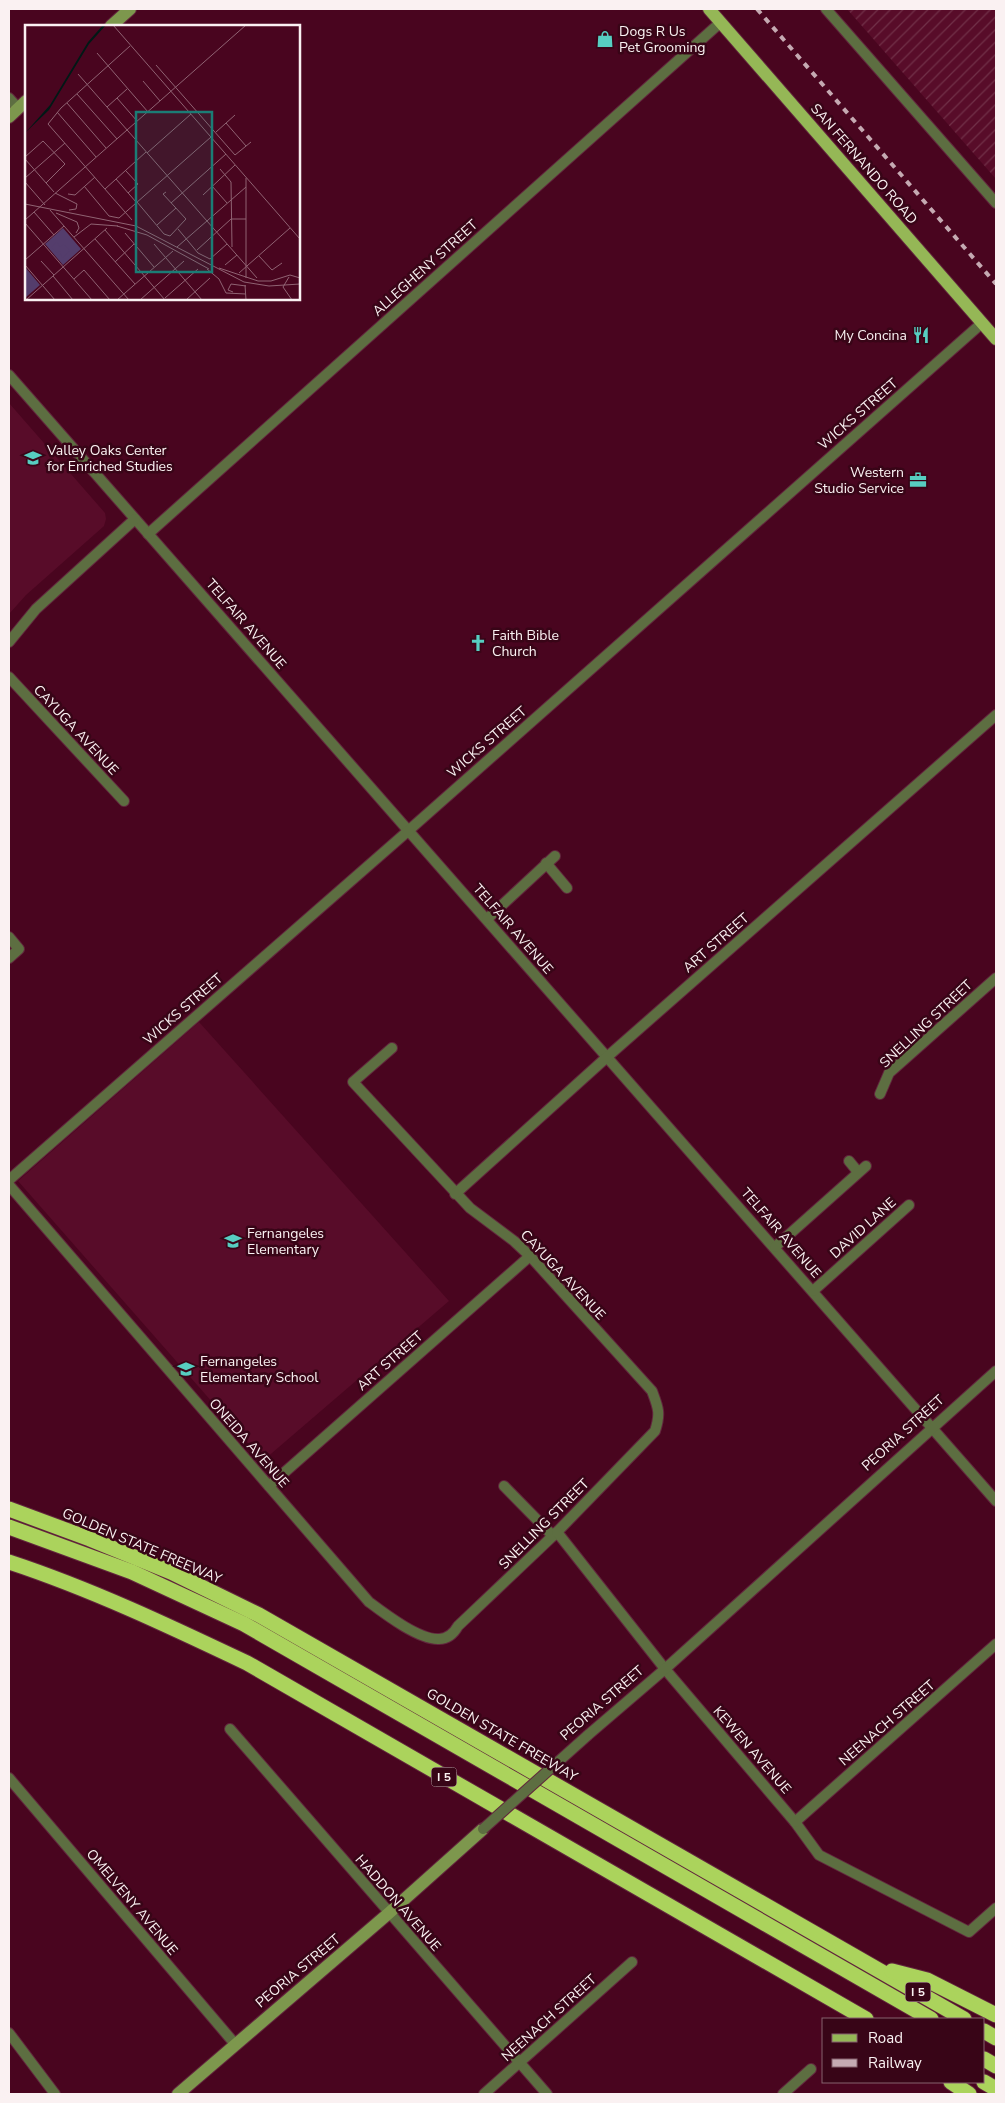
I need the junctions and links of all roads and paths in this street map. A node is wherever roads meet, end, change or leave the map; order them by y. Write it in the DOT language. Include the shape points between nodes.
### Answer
graph roads {
  1 [pos="130,9"];
  2 [pos="709,9"];
  3 [pos="826,9"];
  4 [pos="721,22"];
  5 [pos="111,25"];
  6 [pos="9,98"];
  7 [pos="18,109"];
  8 [pos="996,203"];
  9 [pos="982,323"];
  10 [pos="996,340"];
  11 [pos="9,375"];
  12 [pos="135,520"];
  13 [pos="148,534"];
  14 [pos="9,642"];
  15 [pos="9,678"];
  16 [pos="996,715"];
  17 [pos="124,801"];
  18 [pos="408,831"];
  19 [pos="555,856"];
  20 [pos="546,864"];
  21 [pos="567,888"];
  22 [pos="487,919"];
  23 [pos="9,937"];
  24 [pos="9,958"];
  25 [pos="996,978"];
  26 [pos="392,1048"];
  27 [pos="607,1056"];
  28 [pos="880,1094"];
  29 [pos="849,1161"];
  30 [pos="9,1180"];
  31 [pos="9,1185"];
  32 [pos="455,1194"];
  33 [pos="909,1205"];
  34 [pos="775,1247"];
  35 [pos="530,1256"];
  36 [pos="813,1291"];
  37 [pos="996,1371"];
  38 [pos="932,1427"];
  39 [pos="655,1431"];
  40 [pos="269,1486"];
  41 [pos="504,1486"];
  42 [pos="996,1501"];
  43 [pos="9,1509"];
  44 [pos="9,1527"];
  45 [pos="555,1534"];
  46 [pos="9,1535"];
  47 [pos="9,1562"];
  48 [pos="452,1635"];
  49 [pos="996,1644"];
  50 [pos="665,1669"];
  51 [pos="230,1729"];
  52 [pos="9,1778"];
  53 [pos="795,1822"];
  54 [pos="483,1829"];
  55 [pos="996,1908"];
  56 [pos="389,1913"];
  57 [pos="632,1962"];
  58 [pos="871,1965"];
  59 [pos="996,2015"];
  60 [pos="864,2018"];
  61 [pos="913,2018"];
  62 [pos="929,2018"];
  63 [pos="962,2018"];
  64 [pos="985,2031"];
  65 [pos="9,2033"];
  66 [pos="996,2038"];
  67 [pos="235,2044"];
  68 [pos="985,2051"];
  69 [pos="996,2057"];
  70 [pos="985,2060"];
  71 [pos="519,2063"];
  72 [pos="996,2066"];
  73 [pos="811,2069"];
  74 [pos="952,2083"];
  75 [pos="985,2083"];
  76 [pos="996,2089"];
  77 [pos="55,2094"];
  78 [pos="178,2094"];
  79 [pos="484,2094"];
  80 [pos="547,2094"];
  81 [pos="783,2094"];
  82 [pos="969,2094"];
  1 -- 5 [label="street"];
  2 -- 4 [label="main road, SAN FERNANDO ROAD"];
  3 -- 8 [label="street"];
  4 -- 9 [label="main road, SAN FERNANDO ROAD"];
  4 -- 13 [label="street, ALLEGHENY STREET"];
  6 -- 7 [label="street"];
  9 -- 10 [label="main road, SAN FERNANDO ROAD"];
  9 -- 18 [label="street, WICKS STREET"];
  11 -- 12 [label="street, TELFAIR AVENUE"];
  12 -- 13 [label="street, TELFAIR AVENUE"];
  12 -- 14 [label="street" via="36,610"];
  13 -- 18 [label="street, TELFAIR AVENUE"];
  15 -- 17 [label="street, CAYUGA AVENUE"];
  16 -- 27 [label="street, ART STREET"];
  18 -- 22 [label="street, TELFAIR AVENUE"];
  18 -- 30 [label="street, WICKS STREET"];
  19 -- 20 [label="street"];
  20 -- 21 [label="street"];
  20 -- 22 [label="street"];
  22 -- 27 [label="street, TELFAIR AVENUE"];
  23 -- 24 [label="street" via="19,949"];
  25 -- 28 [label="street, SNELLING STREET" via="889,1073"];
  26 -- 32 [label="street, CAYUGA AVENUE" via="353,1082"];
  27 -- 32 [label="street, ART STREET"];
  27 -- 34 [label="street, TELFAIR AVENUE"];
  29 -- 34 [label="street" via="862,1169"];
  31 -- 40 [label="street, ONEIDA AVENUE"];
  32 -- 35 [label="street, CAYUGA AVENUE"];
  33 -- 36 [label="street, DAVID LANE"];
  34 -- 36 [label="street, TELFAIR AVENUE"];
  35 -- 39 [label="street, CAYUGA AVENUE" via="652,1391 659,1411"];
  35 -- 40 [label="street, ART STREET"];
  36 -- 38 [label="street, TELFAIR AVENUE"];
  37 -- 38 [label="street, PEORIA STREET"];
  38 -- 42 [label="street, TELFAIR AVENUE"];
  38 -- 50 [label="street, PEORIA STREET"];
  39 -- 45 [label="street, SNELLING STREET"];
  40 -- 48 [label="street, ONEIDA AVENUE" via="369,1602 422,1635 439,1639"];
  41 -- 45 [label="street, KEWEN AVENUE"];
  43 -- 58 [label="highway, GOLDEN STATE FREEWAY / I 5" via="171,1572 259,1615"];
  44 -- 62 [label="highway" via="132,1572 244,1624"];
  45 -- 48 [label="street, SNELLING STREET"];
  45 -- 50 [label="street, KEWEN AVENUE"];
  46 -- 61 [label="highway" via="154,1590 230,1626"];
  47 -- 60 [label="highway, I 5" via="145,1614 247,1663"];
  49 -- 53 [label="street, NEENACH STREET"];
  50 -- 53 [label="street, KEWEN AVENUE"];
  50 -- 54 [label="street, PEORIA STREET, bridge"];
  51 -- 56 [label="street, HADDON AVENUE"];
  52 -- 67 [label="street, OMELVENY AVENUE"];
  53 -- 55 [label="street, KEWEN AVENUE" via="819,1855 969,1932"];
  54 -- 56 [label="street, PEORIA STREET"];
  56 -- 67 [label="street, PEORIA STREET"];
  56 -- 71 [label="street, HADDON AVENUE"];
  57 -- 71 [label="street, NEENACH STREET"];
  58 -- 59 [label="highway" via="927,1980"];
  58 -- 63 [label="highway, GOLDEN STATE FREEWAY / I 5"];
  64 -- 66 [label="highway"];
  65 -- 77 [label="street"];
  67 -- 78 [label="street, PEORIA STREET"];
  68 -- 69 [label="highway"];
  70 -- 72 [label="highway"];
  71 -- 79 [label="street, NEENACH STREET"];
  71 -- 80 [label="street, HADDON AVENUE"];
  73 -- 81 [label="street"];
  74 -- 82 [label="highway"];
  75 -- 76 [label="highway"];
}
